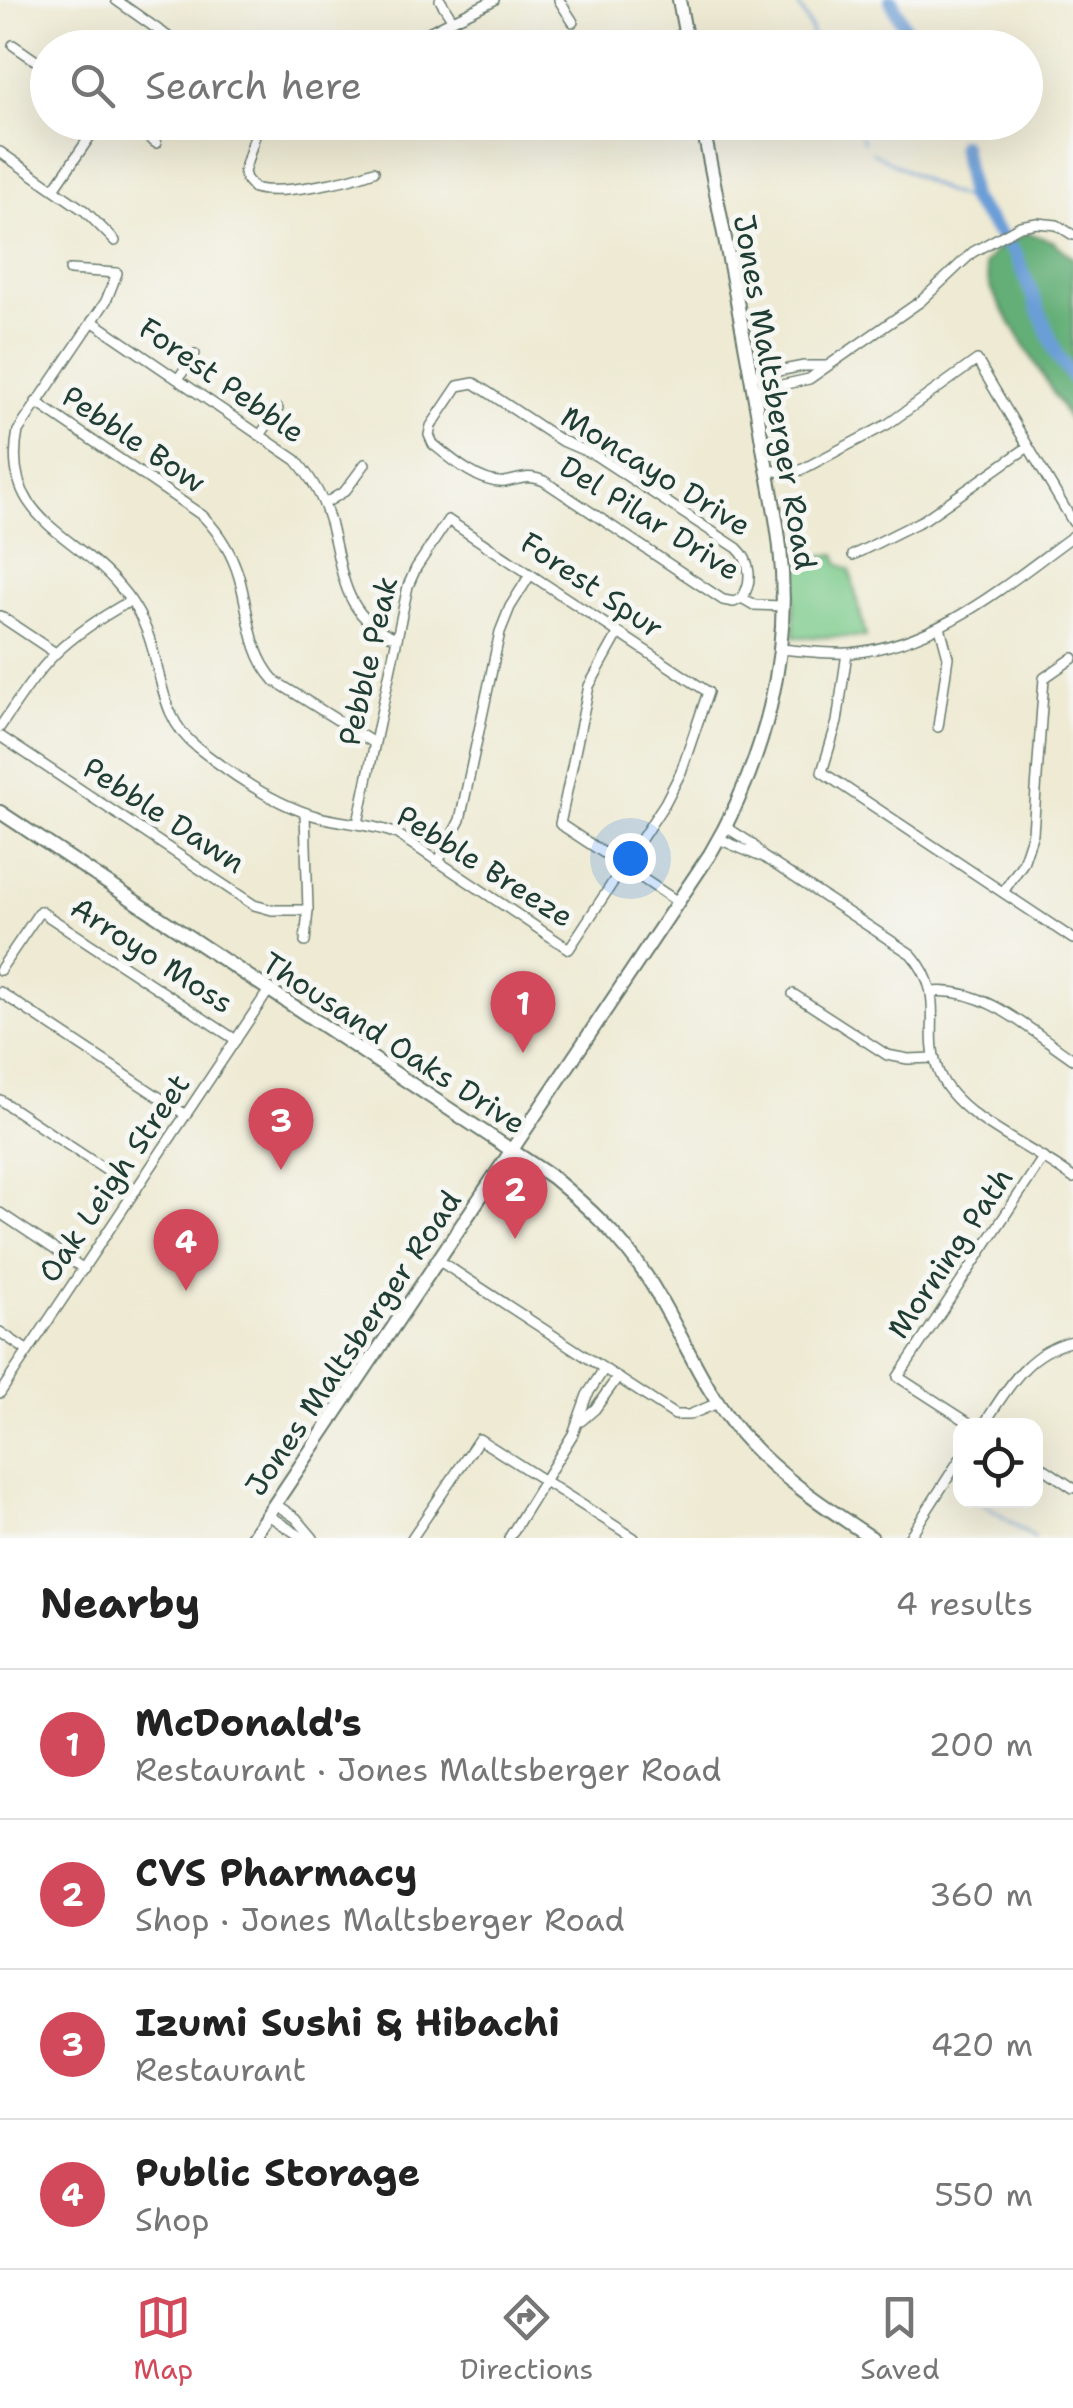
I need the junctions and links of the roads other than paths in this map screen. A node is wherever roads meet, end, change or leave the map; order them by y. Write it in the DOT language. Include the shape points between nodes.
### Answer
graph roads {
  1 [pos="116,0"];
  2 [pos="440,0"];
  3 [pos="494,0"];
  4 [pos="560,0"];
  5 [pos="679,0"];
  6 [pos="452,19"];
  7 [pos="574,22"];
  8 [pos="159,30"];
  9 [pos="431,30"];
  10 [pos="685,30"];
  11 [pos="14,45"];
  12 [pos="30,56"];
  13 [pos="88,140"];
  14 [pos="152,140"];
  15 [pos="254,140"];
  16 [pos="705,140"];
  17 [pos="156,143"];
  18 [pos="0,152"];
  19 [pos="374,172"];
  20 [pos="54,189"];
  21 [pos="1073,235"];
  22 [pos="115,241"];
  23 [pos="70,270"];
  24 [pos="92,321"];
  25 [pos="195,354"];
  26 [pos="826,366"];
  27 [pos="781,370"];
  28 [pos="751,376"];
  29 [pos="178,378"];
  30 [pos="466,382"];
  31 [pos="784,384"];
  32 [pos="754,391"];
  33 [pos="36,402"];
  34 [pos="278,409"];
  35 [pos="261,434"];
  36 [pos="1028,447"];
  37 [pos="365,464"];
  38 [pos="768,470"];
  39 [pos="324,504"];
  40 [pos="448,520"];
  41 [pos="1073,522"];
  42 [pos="1073,536"];
  43 [pos="854,556"];
  44 [pos="530,575"];
  45 [pos="742,598"];
  46 [pos="130,600"];
  47 [pos="784,606"];
  48 [pos="0,616"];
  49 [pos="940,628"];
  50 [pos="618,634"];
  51 [pos="396,638"];
  52 [pos="780,649"];
  53 [pos="54,652"];
  54 [pos="847,653"];
  55 [pos="1073,658"];
  56 [pos="0,727"];
  57 [pos="938,727"];
  58 [pos="0,736"];
  59 [pos="374,743"];
  60 [pos="0,812"];
  61 [pos="304,813"];
  62 [pos="358,823"];
  63 [pos="722,833"];
  64 [pos="438,862"];
  65 [pos="625,866"];
  66 [pos="1003,892"];
  67 [pos="678,902"];
  68 [pos="308,910"];
  69 [pos="1073,939"];
  70 [pos="304,942"];
  71 [pos="0,970"];
  72 [pos="269,990"];
  73 [pos="0,992"];
  74 [pos="932,992"];
  75 [pos="794,994"];
  76 [pos="236,1040"];
  77 [pos="934,1058"];
  78 [pos="1073,1058"];
  79 [pos="0,1100"];
  80 [pos="186,1115"];
  81 [pos="512,1150"];
  82 [pos="1043,1158"];
  83 [pos="1073,1178"];
  84 [pos="136,1190"];
  85 [pos="0,1213"];
  86 [pos="438,1260"];
  87 [pos="84,1269"];
  88 [pos="0,1332"];
  89 [pos="1073,1341"];
  90 [pos="28,1351"];
  91 [pos="604,1369"];
  92 [pos="617,1378"];
  93 [pos="0,1394"];
  94 [pos="718,1402"];
  95 [pos="962,1418"];
  96 [pos="988,1418"];
  97 [pos="579,1423"];
  98 [pos="1043,1469"];
  99 [pos="953,1470"];
  100 [pos="546,1482"];
  101 [pos="1073,1488"];
  102 [pos="271,1509"];
  103 [pos="615,1526"];
  104 [pos="252,1538"];
  105 [pos="303,1538"];
  106 [pos="313,1538"];
  107 [pos="412,1538"];
  108 [pos="509,1538"];
  109 [pos="606,1538"];
  110 [pos="634,1538"];
  111 [pos="872,1538"];
  112 [pos="909,1538"];
  1 -- 8 [label="street"];
  2 -- 6 [label="street"];
  3 -- 6 [label="street"];
  4 -- 7 [label="street"];
  5 -- 10 [label="main road"];
  6 -- 9 [label="street"];
  11 -- 12 [label="street"];
  13 -- 20 [label="street"];
  14 -- 17 [label="street"];
  15 -- 19 [label="street" via="244,172 254,188 334,183"];
  16 -- 28 [label="main road, Jones Maltsberger Road"];
  18 -- 20 [label="street"];
  20 -- 22 [label="street"];
  21 -- 26 [label="street" via="1057,225 1020,226 973,252 921,301"];
  23 -- 24 [label="street" via="117,273"];
  24 -- 29 [label="street, Forest Pebble"];
  24 -- 33 [label="street"];
  25 -- 29 [label="street"];
  26 -- 27 [label="street"];
  26 -- 31 [label="street" via="809,379"];
  27 -- 28 [label="street"];
  27 -- 31 [label="street"];
  28 -- 32 [label="main road, Jones Maltsberger Road"];
  29 -- 35 [label="street, Forest Pebble"];
  30 -- 45 [label="street, Moncayo Drive" via="595,455 737,548 749,566"];
  30 -- 45 [label="street, Del Pilar Drive" via="431,426 436,447 483,478 544,481 712,594 734,602"];
  31 -- 32 [label="street"];
  32 -- 38 [label="main road, Jones Maltsberger Road"];
  33 -- 46 [label="street, Pebble Breeze" via="12,446 18,496"];
  33 -- 59 [label="street, Pebble Bow" via="203,516 234,561 262,665 275,681"];
  34 -- 35 [label="street"];
  35 -- 39 [label="street, Forest Pebble" via="296,460"];
  36 -- 38 [label="street" via="977,360 864,438 800,470"];
  36 -- 41 [label="street"];
  36 -- 43 [label="street" via="925,519"];
  37 -- 39 [label="street" via="345,491"];
  38 -- 47 [label="main road, Jones Maltsberger Road"];
  39 -- 51 [label="street, Forest Pebble" via="350,602 372,626"];
  40 -- 44 [label="street, Forest Spur"];
  40 -- 51 [label="street, Pebble Peak" via="410,579"];
  42 -- 49 [label="street"];
  44 -- 50 [label="street, Forest Spur"];
  44 -- 64 [label="street" via="500,632 460,820"];
  45 -- 47 [label="street"];
  46 -- 53 [label="street"];
  46 -- 61 [label="street, Pebble Breeze" via="148,635 167,709 184,736"];
  47 -- 52 [label="main road, Jones Maltsberger Road"];
  48 -- 53 [label="street"];
  49 -- 54 [label="street"];
  49 -- 57 [label="street" via="948,657"];
  50 -- 65 [label="street" via="589,686 560,824"];
  50 -- 65 [label="street, Forest Spur" via="708,692 681,772"];
  51 -- 59 [label="street, Pebble Peak"];
  52 -- 54 [label="street"];
  52 -- 63 [label="main road, Jones Maltsberger Road" via="762,743"];
  53 -- 56 [label="street"];
  54 -- 66 [label="street" via="822,772"];
  55 -- 66 [label="street" via="1044,678 1033,833"];
  58 -- 68 [label="street, Pebble Dawn" via="254,904"];
  59 -- 62 [label="street, Pebble Peak"];
  60 -- 72 [label="main road, Thousand Oaks Drive"];
  61 -- 62 [label="street, Pebble Breeze"];
  61 -- 68 [label="street"];
  62 -- 64 [label="street, Pebble Breeze" via="397,834"];
  63 -- 67 [label="main road, Jones Maltsberger Road"];
  63 -- 74 [label="street" via="904,948"];
  64 -- 65 [label="street, Pebble Breeze" via="569,949"];
  65 -- 67 [label="street"];
  66 -- 69 [label="street"];
  67 -- 81 [label="main road, Jones Maltsberger Road"];
  68 -- 70 [label="street"];
  71 -- 76 [label="street, Arroyo Moss" via="40,911"];
  72 -- 76 [label="street, Oak Leigh Street"];
  72 -- 81 [label="main road, Thousand Oaks Drive"];
  73 -- 80 [label="street"];
  74 -- 77 [label="street"];
  74 -- 78 [label="street" via="958,991 982,1000"];
  75 -- 77 [label="street" via="887,1054"];
  76 -- 80 [label="street, Oak Leigh Street"];
  77 -- 82 [label="street" via="958,1100"];
  79 -- 84 [label="street"];
  80 -- 84 [label="street, Oak Leigh Street"];
  81 -- 86 [label="main road, Jones Maltsberger Road"];
  81 -- 94 [label="main road, Thousand Oaks Drive" via="576,1196 636,1261"];
  82 -- 83 [label="street"];
  82 -- 95 [label="street, Morning Path" via="898,1376"];
  84 -- 87 [label="street, Oak Leigh Street"];
  85 -- 87 [label="street"];
  86 -- 91 [label="street"];
  86 -- 102 [label="main road, Jones Maltsberger Road"];
  87 -- 90 [label="street, Oak Leigh Street"];
  88 -- 90 [label="street"];
  89 -- 96 [label="street" via="1024,1366"];
  90 -- 93 [label="street, Oak Leigh Street"];
  91 -- 92 [label="street"];
  91 -- 97 [label="street"];
  92 -- 94 [label="street" via="675,1415"];
  92 -- 97 [label="street"];
  94 -- 111 [label="main road, Thousand Oaks Drive" via="778,1472"];
  97 -- 100 [label="street"];
  98 -- 101 [label="street"];
  99 -- 112 [label="street"];
  100 -- 103 [label="street"];
  100 -- 107 [label="street" via="479,1440"];
  100 -- 108 [label="street"];
  102 -- 104 [label="main road, Jones Maltsberger Road"];
  102 -- 105 [label="street"];
  102 -- 106 [label="street" via="296,1518"];
  103 -- 109 [label="street"];
  103 -- 110 [label="street"];
}
